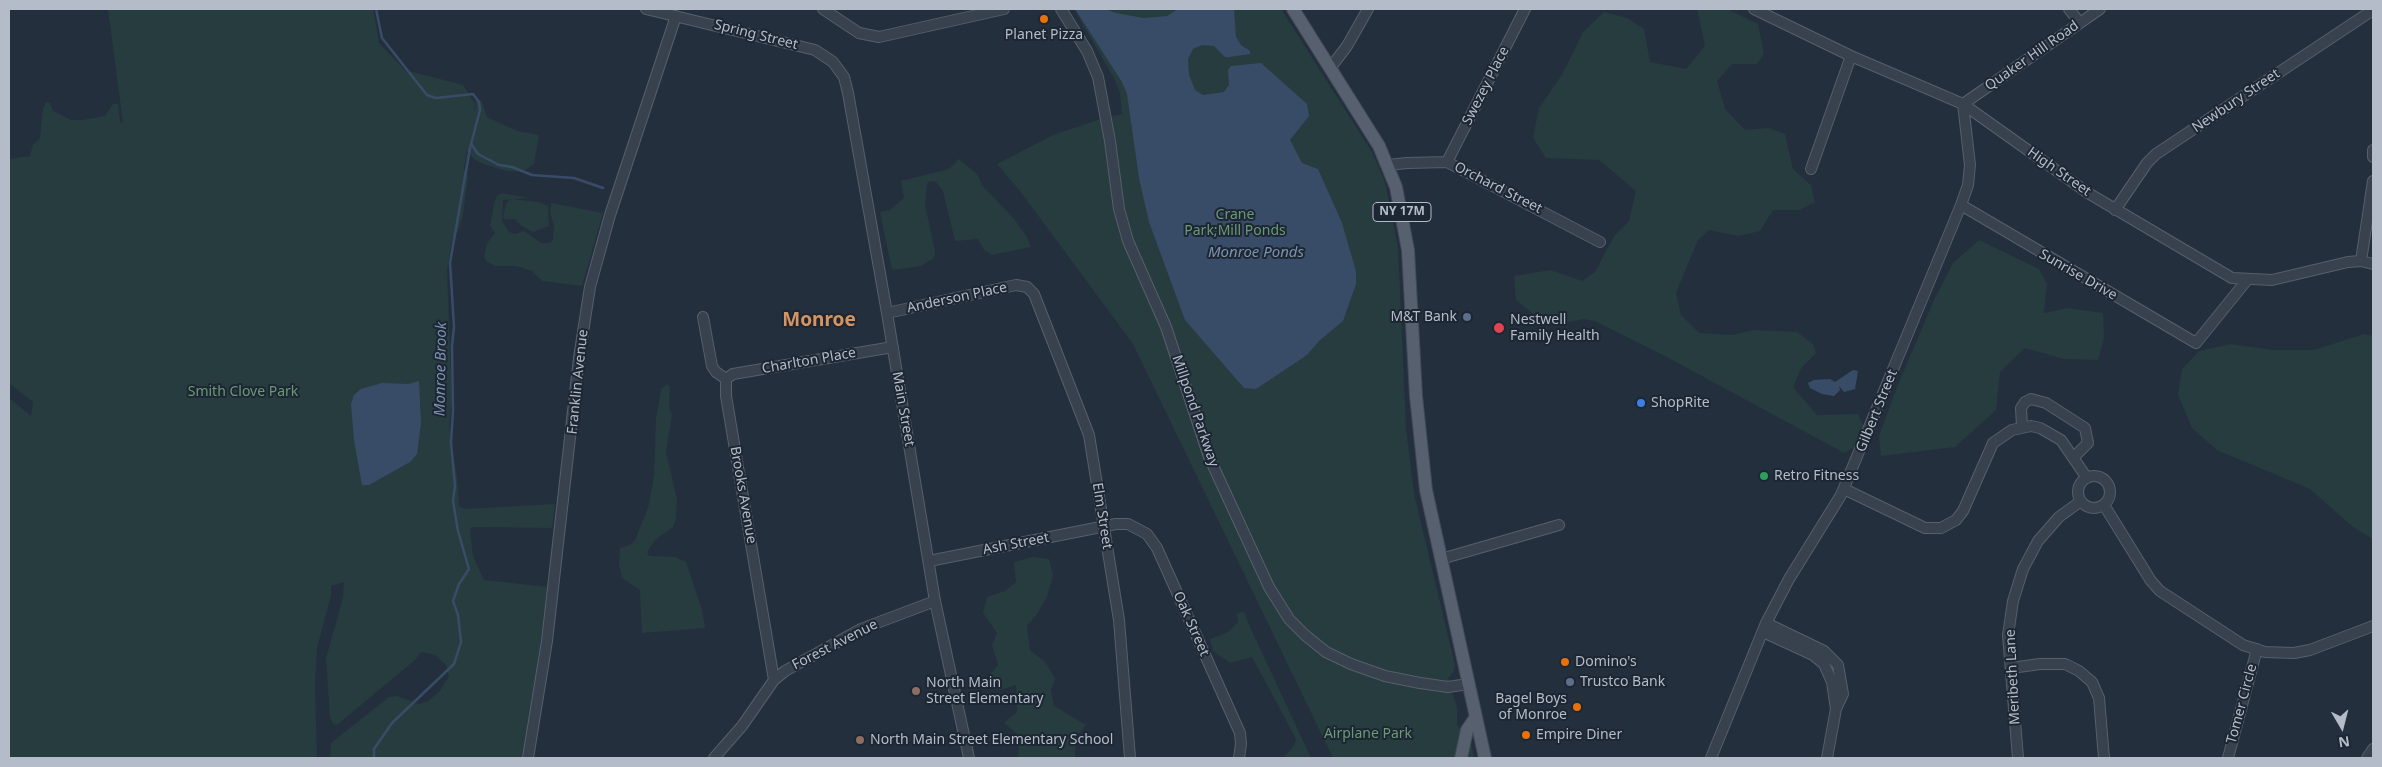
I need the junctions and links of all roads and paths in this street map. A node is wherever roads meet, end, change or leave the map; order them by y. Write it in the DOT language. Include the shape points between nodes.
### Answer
graph roads {
  1 [pos="646,9"];
  2 [pos="823,9"];
  3 [pos="1004,9"];
  4 [pos="1061,9"];
  5 [pos="1293,9"];
  6 [pos="1368,9"];
  7 [pos="1525,9"];
  8 [pos="1754,9"];
  9 [pos="2069,9"];
  10 [pos="2100,9"];
  11 [pos="2373,10"];
  12 [pos="676,16"];
  13 [pos="2080,23"];
  14 [pos="1851,56"];
  15 [pos="833,62"];
  16 [pos="1331,67"];
  17 [pos="1963,104"];
  18 [pos="2373,150"];
  19 [pos="2373,157"];
  20 [pos="1447,162"];
  21 [pos="1388,165"];
  22 [pos="1812,169"];
  23 [pos="2373,180"];
  24 [pos="1961,205"];
  25 [pos="2115,210"];
  26 [pos="1600,242"];
  27 [pos="2361,262"];
  28 [pos="2373,264"];
  29 [pos="2247,280"];
  30 [pos="1027,287"];
  31 [pos="887,313"];
  32 [pos="703,317"];
  33 [pos="893,347"];
  34 [pos="726,379"];
  35 [pos="2022,427"];
  36 [pos="2074,457"];
  37 [pos="2087,478"];
  38 [pos="1844,489"];
  39 [pos="2081,501"];
  40 [pos="2104,505"];
  41 [pos="1559,525"];
  42 [pos="1104,526"];
  43 [pos="1441,559"];
  44 [pos="929,561"];
  45 [pos="936,601"];
  46 [pos="2373,626"];
  47 [pos="1765,627"];
  48 [pos="2257,649"];
  49 [pos="2011,668"];
  50 [pos="774,680"];
  51 [pos="1468,684"];
  52 [pos="1476,717"];
  53 [pos="2373,749"];
  54 [pos="528,758"];
  55 [pos="714,758"];
  56 [pos="969,758"];
  57 [pos="1130,758"];
  58 [pos="1239,758"];
  59 [pos="1461,758"];
  60 [pos="1485,758"];
  61 [pos="1711,758"];
  62 [pos="1827,758"];
  63 [pos="2018,758"];
  64 [pos="2104,758"];
  65 [pos="2228,758"];
  66 [pos="2367,758"];
  1 -- 12 [label="street, Spring Street"];
  2 -- 3 [label="street" via="859,33 879,37"];
  4 -- 51 [label="street, Millpond Parkway" via="1087,51 1098,77 1118,209 1128,241 1166,327 1208,457 1269,587 1289,619 1326,652 1385,676 1420,684 1448,687"];
  5 -- 16 [label="main road, NY 17M"];
  6 -- 16 [label="street"];
  7 -- 20 [label="street, Swezey Place"];
  8 -- 14 [label="street, High Street"];
  9 -- 13 [label="street"];
  10 -- 13 [label="street, Quaker Hill Road"];
  11 -- 25 [label="street, Newbury Street" via="2156,154"];
  12 -- 15 [label="street, Spring Street" via="815,50"];
  12 -- 54 [label="street, Franklin Avenue" via="610,215 590,287 547,641"];
  13 -- 17 [label="street, Quaker Hill Road"];
  14 -- 17 [label="street, High Street"];
  14 -- 22 [label="street"];
  15 -- 31 [label="street, Main Street" via="846,83"];
  16 -- 21 [label="main road, NY 17M"];
  17 -- 24 [label="street, Gilbert Street" via="1970,165"];
  17 -- 25 [label="street, High Street"];
  18 -- 19 [label="street"];
  20 -- 21 [label="street, Orchard Street"];
  20 -- 26 [label="street, Orchard Street"];
  21 -- 43 [label="main road, NY 17M" via="1403,214 1408,250 1420,447"];
  23 -- 27 [label="street"];
  24 -- 29 [label="street, Sunrise Drive" via="2196,343"];
  24 -- 38 [label="street, Gilbert Street"];
  25 -- 29 [label="street, High Street" via="2225,275"];
  27 -- 28 [label="street, High Street"];
  27 -- 29 [label="street, High Street" via="2348,262 2272,280"];
  30 -- 31 [label="street, Anderson Place" via="1008,286"];
  30 -- 42 [label="street, Elm Street" via="1036,298 1089,435"];
  31 -- 33 [label="street, Main Street"];
  32 -- 34 [label="street" via="712,366"];
  33 -- 34 [label="street, Charlton Place" via="733,374"];
  33 -- 44 [label="street, Main Street"];
  34 -- 50 [label="street, Brooks Avenue" via="726,396"];
  35 -- 36 [label="street" via="2048,432 2061,440"];
  35 -- 36 [label="street" via="2021,408 2025,402 2030,399 2046,403 2085,428 2088,444"];
  35 -- 38 [label="street" via="2002,435 1994,443 1963,511 1956,520 1941,528 1925,528"];
  36 -- 37 [label="street"];
  37 -- 39 [label="street" via="2078,491"];
  37 -- 40 [label="street" via="2097,477 2106,482 2110,497"];
  38 -- 47 [label="street, Gilbert Street" via="1788,579"];
  39 -- 40 [label="street" via="2094,508"];
  39 -- 49 [label="street, Meribeth Lane" via="2059,517 2038,540 2023,569 2013,601 2008,635"];
  40 -- 48 [label="street" via="2160,591 2243,645"];
  41 -- 43 [label="street"];
  42 -- 44 [label="street, Ash Street"];
  42 -- 57 [label="street, Elm Street" via="1119,620"];
  42 -- 58 [label="street, Oak Street" via="1128,524 1147,534 1157,548 1240,733"];
  43 -- 51 [label="main road, NY 17M"];
  44 -- 45 [label="street, Main Street"];
  45 -- 50 [label="street, Forest Avenue" via="862,629 812,655"];
  45 -- 56 [label="street, Main Street"];
  46 -- 48 [label="street" via="2310,650 2280,653"];
  47 -- 61 [label="street, Gilbert Street"];
  47 -- 62 [label="street" via="1812,644 1838,665 1843,694 1836,709"];
  48 -- 65 [label="street, Tomer Circle"];
  49 -- 63 [label="street, Meribeth Lane"];
  49 -- 64 [label="street" via="2065,664 2092,682 2099,698"];
  50 -- 55 [label="street, Forest Avenue" via="742,726"];
  51 -- 52 [label="main road, NY 17M"];
  52 -- 59 [label="main road" via="1467,730"];
  52 -- 60 [label="main road, NY 17M"];
  53 -- 66 [label="street"];
}
